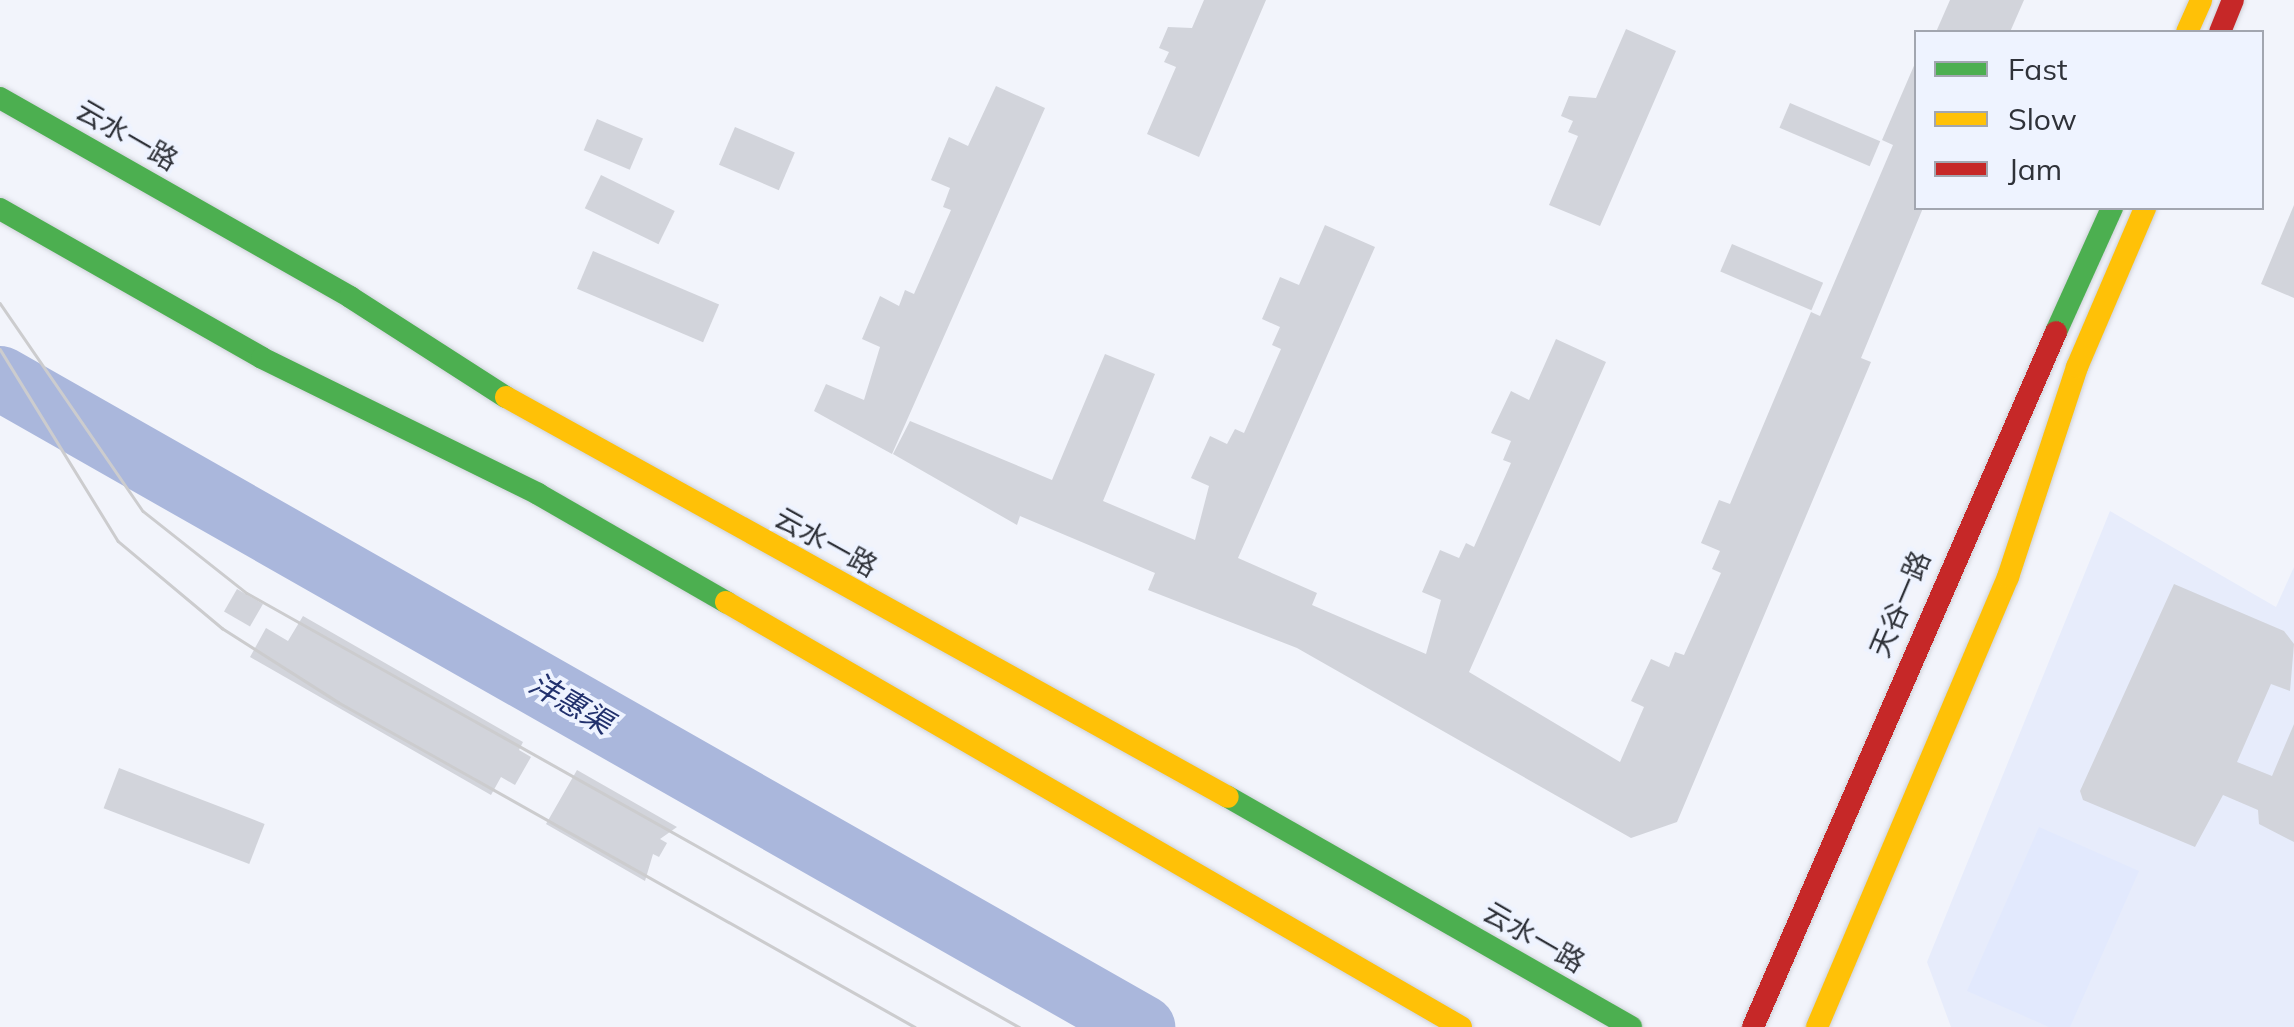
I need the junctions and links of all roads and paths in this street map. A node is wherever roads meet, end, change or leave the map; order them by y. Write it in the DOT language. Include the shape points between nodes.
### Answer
graph roads {
  1 [pos="2201,0"];
  2 [pos="2233,0"];
  3 [pos="2188,30"];
  4 [pos="2221,30"];
  5 [pos="0,98"];
  6 [pos="0,209"];
  7 [pos="2111,210"];
  8 [pos="2144,210"];
  9 [pos="1462,1027"];
  10 [pos="1631,1027"];
  11 [pos="1753,1027"];
  12 [pos="1818,1027"];
  1 -- 3 [label="street"];
  2 -- 4 [label="street"];
  5 -- 10 [label="street, 云水一路" via="350,297 544,422 1172,765"];
  6 -- 9 [label="street" via="262,358 538,494"];
  7 -- 11 [label="street, 天谷一路" via="1953,556"];
  8 -- 12 [label="street" via="2077,368 2008,577"];
}
